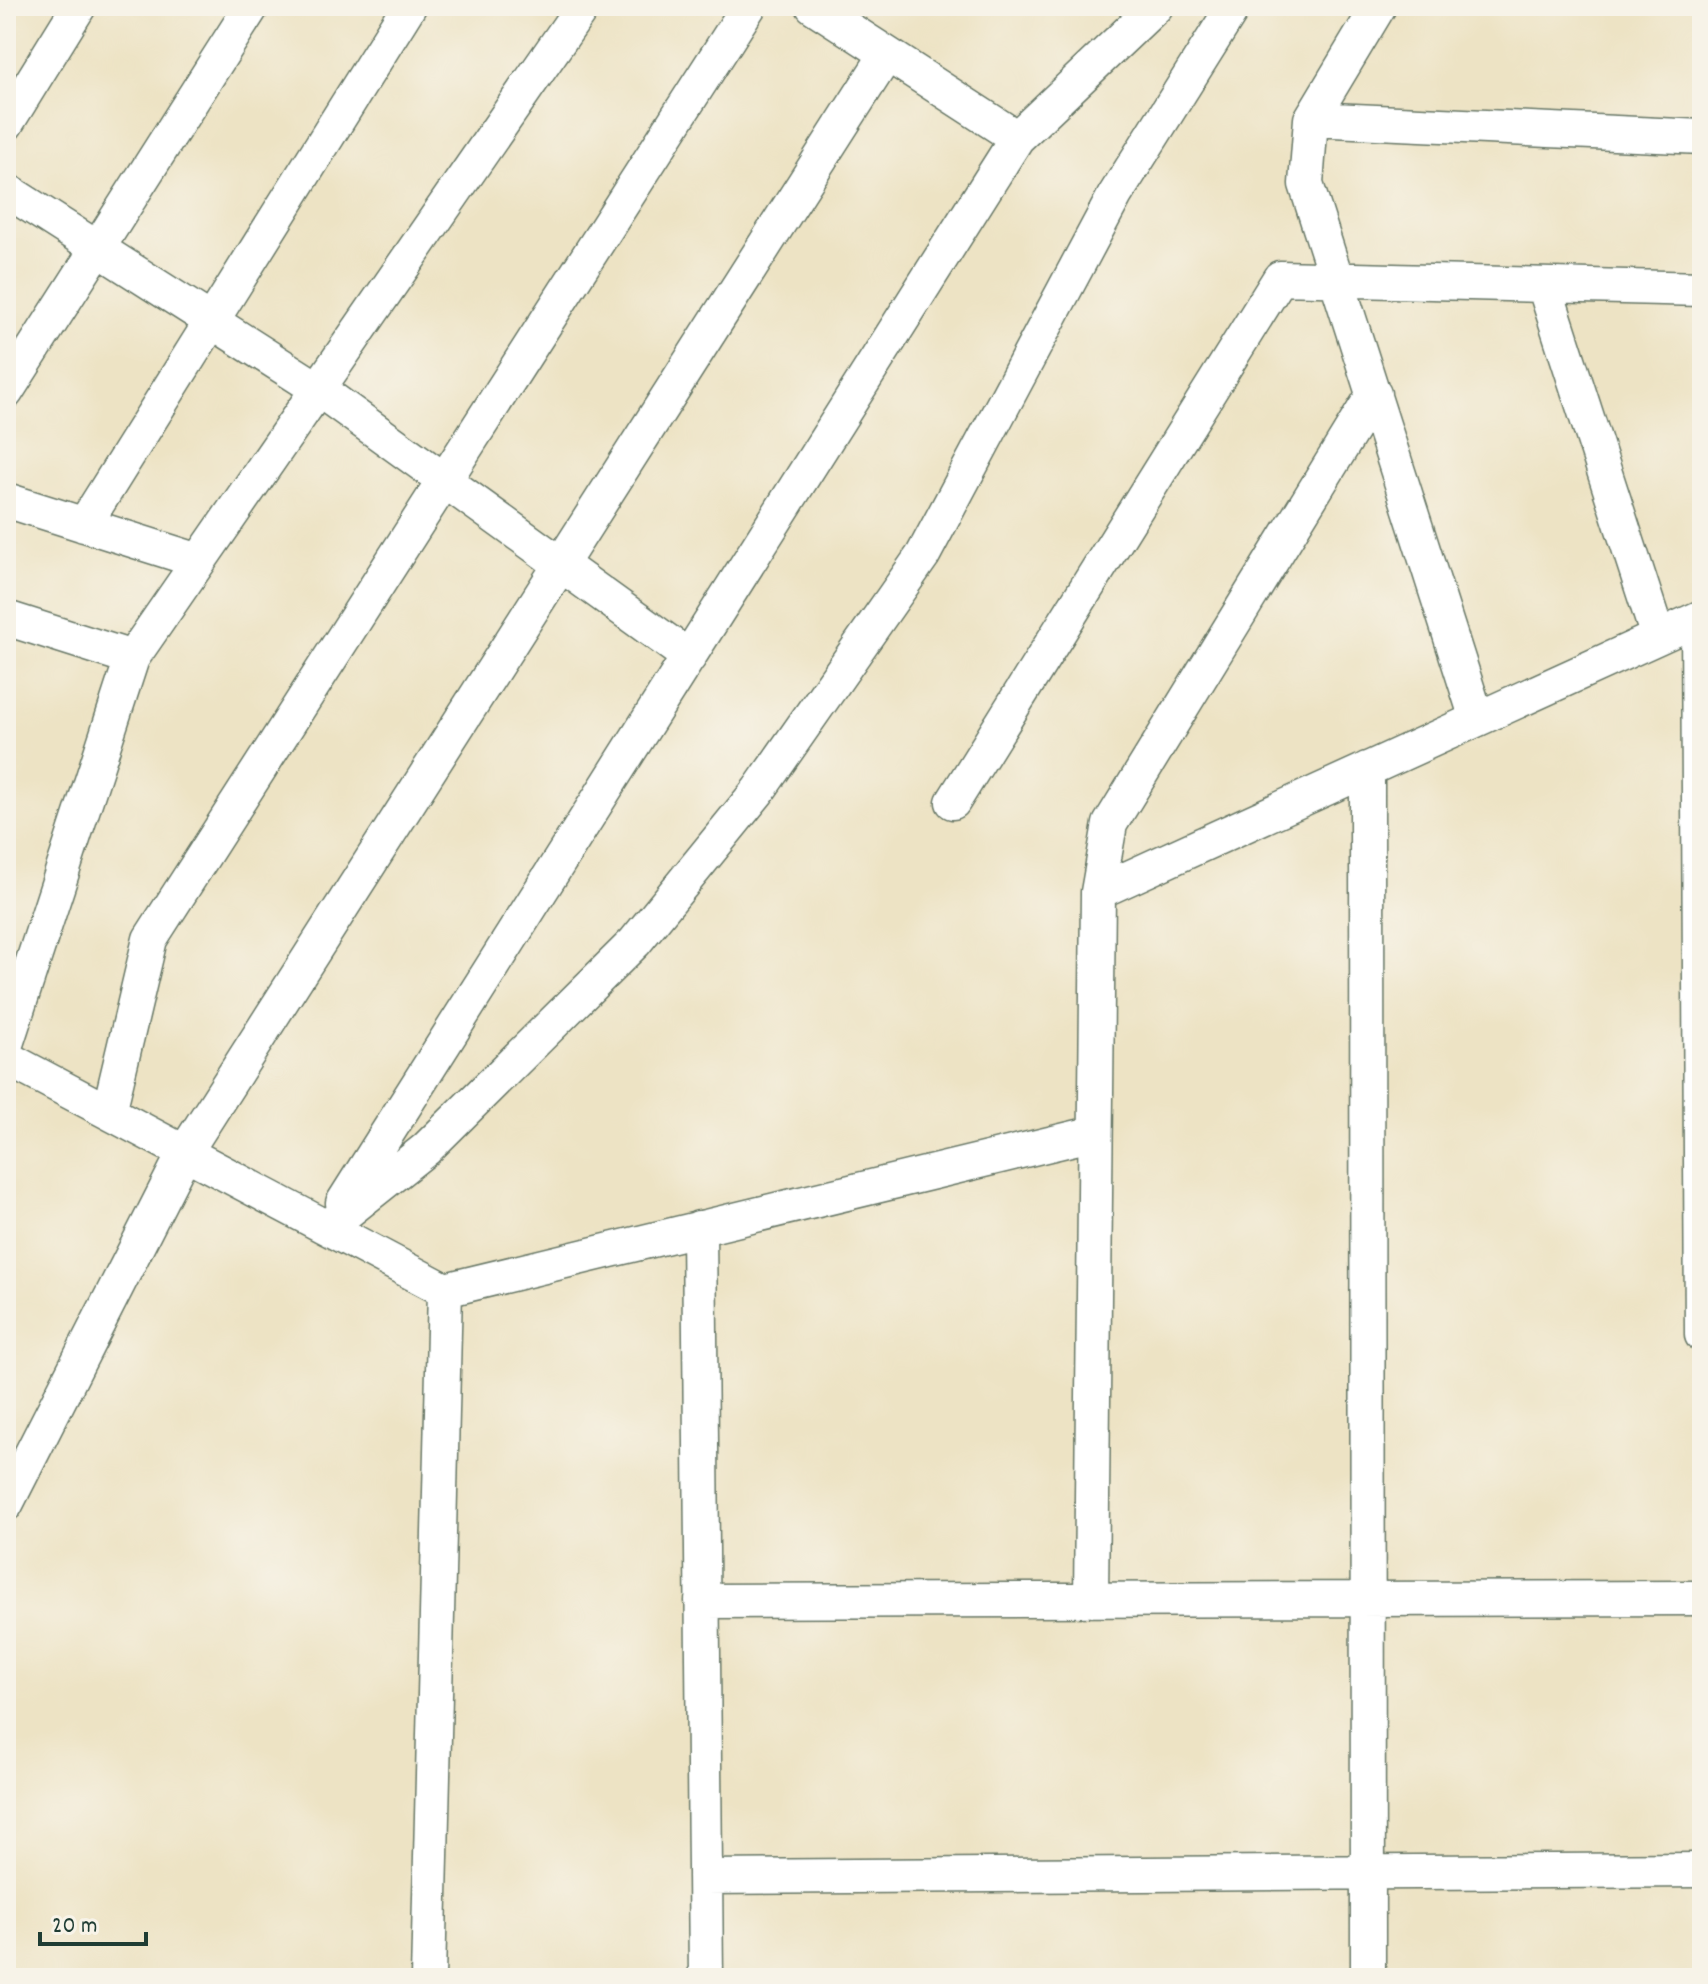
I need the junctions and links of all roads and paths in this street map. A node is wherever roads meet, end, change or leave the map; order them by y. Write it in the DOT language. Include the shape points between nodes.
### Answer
graph roads {
  1 [pos="79,6"];
  2 [pos="252,6"];
  3 [pos="409,6"];
  4 [pos="583,6"];
  5 [pos="749,6"];
  6 [pos="813,6"];
  7 [pos="1156,6"];
  8 [pos="1234,6"];
  9 [pos="1379,6"];
  10 [pos="887,54"];
  11 [pos="1311,119"];
  12 [pos="6,124"];
  13 [pos="1702,137"];
  14 [pos="1017,138"];
  15 [pos="6,190"];
  16 [pos="96,248"];
  17 [pos="1337,280"];
  18 [pos="1544,285"];
  19 [pos="1702,289"];
  20 [pos="213,323"];
  21 [pos="318,389"];
  22 [pos="6,392"];
  23 [pos="1374,394"];
  24 [pos="446,481"];
  25 [pos="6,500"];
  26 [pos="84,525"];
  27 [pos="199,561"];
  28 [pos="561,565"];
  29 [pos="6,618"];
  30 [pos="1700,618"];
  31 [pos="1658,637"];
  32 [pos="689,657"];
  33 [pos="132,658"];
  34 [pos="1477,719"];
  35 [pos="1367,769"];
  36 [pos="953,802"];
  37 [pos="1098,892"];
  38 [pos="6,1044"];
  39 [pos="6,1058"];
  40 [pos="109,1112"];
  41 [pos="1095,1133"];
  42 [pos="185,1152"];
  43 [pos="328,1227"];
  44 [pos="699,1228"];
  45 [pos="445,1290"];
  46 [pos="1702,1335"];
  47 [pos="6,1504"];
  48 [pos="1702,1598"];
  49 [pos="1368,1599"];
  50 [pos="1091,1600"];
  51 [pos="702,1601"];
  52 [pos="1702,1870"];
  53 [pos="1368,1873"];
  54 [pos="705,1877"];
  55 [pos="428,1978"];
  56 [pos="706,1978"];
  57 [pos="1368,1978"];
  1 -- 12 [label="street"];
  2 -- 16 [label="street"];
  3 -- 20 [label="street"];
  4 -- 21 [label="street"];
  5 -- 24 [label="street"];
  6 -- 10 [label="street"];
  7 -- 14 [label="street"];
  8 -- 43 [label="street" via="1115,195 923,555 758,791 635,942 426,1149"];
  9 -- 11 [label="street"];
  10 -- 14 [label="street"];
  10 -- 28 [label="street"];
  11 -- 13 [label="street"];
  11 -- 17 [label="street" via="1306,184"];
  14 -- 32 [label="street"];
  15 -- 16 [label="street"];
  16 -- 20 [label="street"];
  16 -- 22 [label="street"];
  17 -- 18 [label="street"];
  17 -- 23 [label="street"];
  17 -- 36 [label="street" via="1280,278"];
  18 -- 19 [label="street"];
  18 -- 31 [label="street"];
  20 -- 21 [label="street"];
  20 -- 26 [label="street"];
  21 -- 24 [label="street"];
  21 -- 27 [label="street"];
  23 -- 34 [label="street"];
  23 -- 37 [label="street" via="1110,824"];
  24 -- 28 [label="street"];
  24 -- 40 [label="street" via="150,939"];
  25 -- 26 [label="street"];
  26 -- 27 [label="street"];
  27 -- 33 [label="street"];
  28 -- 32 [label="street"];
  28 -- 42 [label="street"];
  29 -- 33 [label="street"];
  30 -- 31 [label="street"];
  30 -- 46 [label="street"];
  31 -- 34 [label="street"];
  32 -- 43 [label="street"];
  33 -- 38 [label="street"];
  34 -- 35 [label="street"];
  35 -- 37 [label="street"];
  35 -- 49 [label="street"];
  37 -- 41 [label="street"];
  39 -- 40 [label="street"];
  40 -- 42 [label="street"];
  41 -- 44 [label="street"];
  41 -- 50 [label="street"];
  42 -- 43 [label="street"];
  42 -- 47 [label="street"];
  43 -- 45 [label="street"];
  44 -- 45 [label="street"];
  44 -- 51 [label="street"];
  45 -- 55 [label="street"];
  48 -- 49 [label="street"];
  49 -- 50 [label="street"];
  49 -- 53 [label="street"];
  50 -- 51 [label="street"];
  51 -- 54 [label="street"];
  52 -- 53 [label="street"];
  53 -- 54 [label="street"];
  53 -- 57 [label="street"];
  54 -- 56 [label="street"];
}
